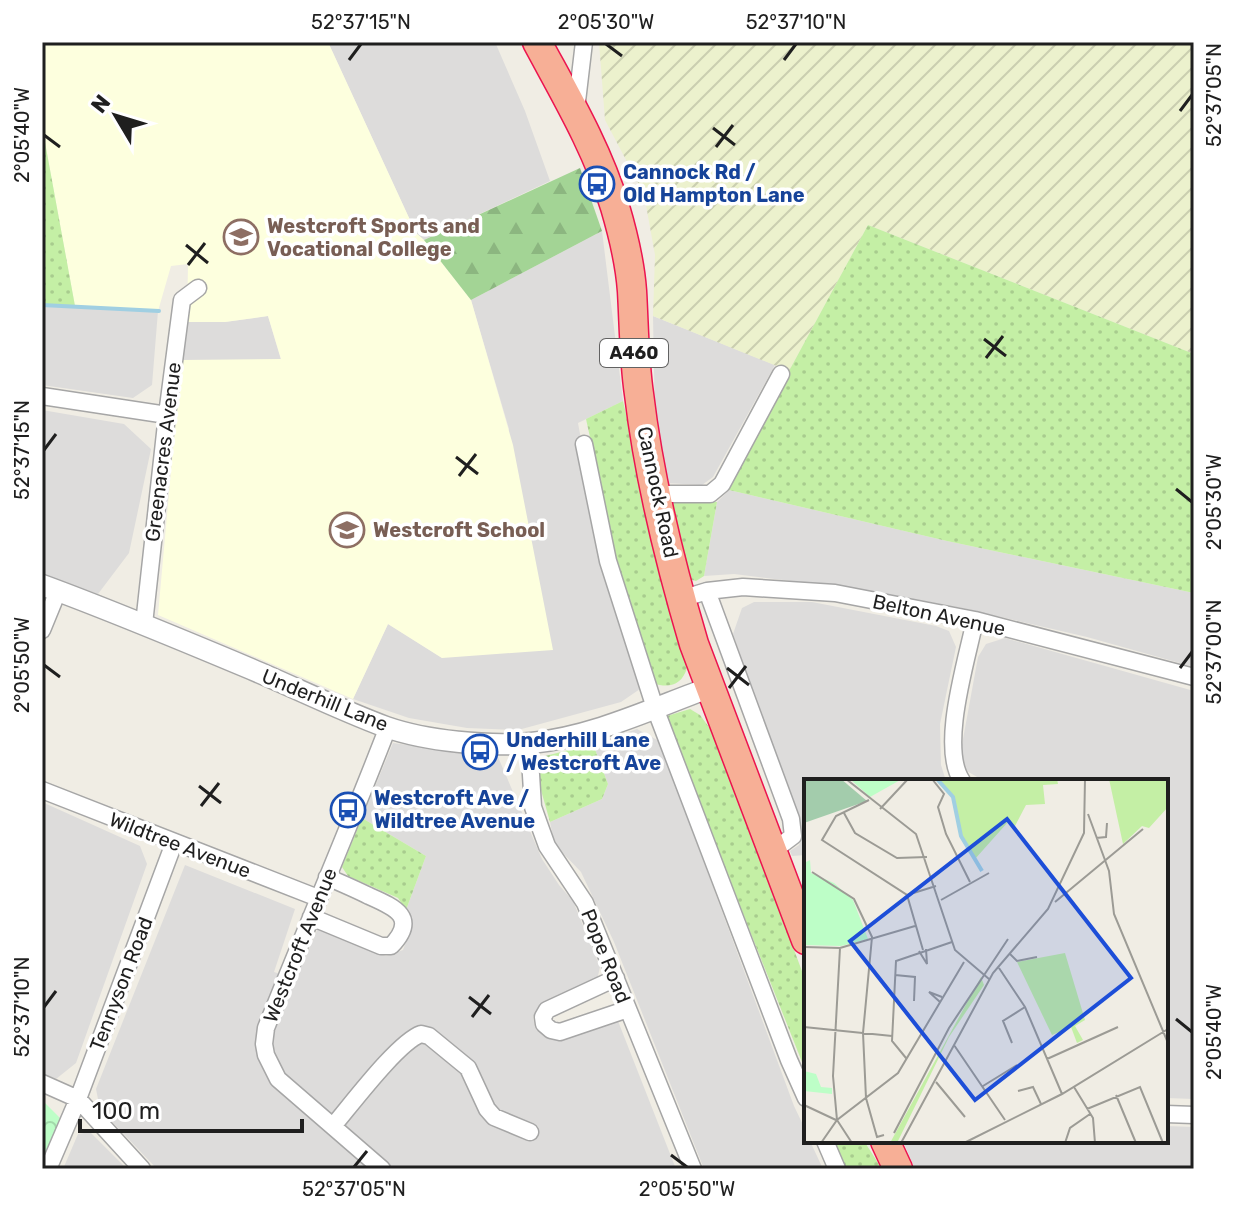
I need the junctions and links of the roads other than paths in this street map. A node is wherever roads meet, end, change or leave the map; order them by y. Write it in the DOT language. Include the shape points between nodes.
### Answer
graph roads {
  1 [pos="537,42"];
  2 [pos="584,42"];
  3 [pos="575,111"];
  4 [pos="198,288"];
  5 [pos="781,374"];
  6 [pos="42,396"];
  7 [pos="167,415"];
  8 [pos="584,444"];
  9 [pos="656,494"];
  10 [pos="50,588"];
  11 [pos="694,595"];
  12 [pos="975,620"];
  13 [pos="144,624"];
  14 [pos="42,630"];
  15 [pos="1194,677"];
  16 [pos="711,687"];
  17 [pos="655,708"];
  18 [pos="388,727"];
  19 [pos="529,743"];
  20 [pos="961,779"];
  21 [pos="42,790"];
  22 [pos="174,843"];
  23 [pos="773,851"];
  24 [pos="327,877"];
  25 [pos="318,898"];
  26 [pos="311,917"];
  27 [pos="804,935"];
  28 [pos="616,978"];
  29 [pos="628,1009"];
  30 [pos="42,1083"];
  31 [pos="804,1094"];
  32 [pos="78,1099"];
  33 [pos="1168,1114"];
  34 [pos="1194,1115"];
  35 [pos="333,1126"];
  36 [pos="530,1132"];
  37 [pos="826,1143"];
  38 [pos="886,1143"];
  39 [pos="48,1169"];
  40 [pos="142,1169"];
  41 [pos="382,1169"];
  42 [pos="693,1169"];
  43 [pos="837,1169"];
  44 [pos="898,1169"];
  1 -- 3 [label="highway, Cannock Road / A460"];
  2 -- 3 [label="street"];
  3 -- 9 [label="highway, Cannock Road / A460" via="604,171 627,254 639,397"];
  4 -- 7 [label="street, Greenacres Avenue" via="182,300"];
  5 -- 9 [label="street" via="722,484 710,494"];
  6 -- 7 [label="street"];
  7 -- 13 [label="street, Greenacres Avenue"];
  8 -- 17 [label="street" via="608,561"];
  9 -- 11 [label="highway, Cannock Road / A460"];
  10 -- 13 [label="street, Underhill Lane"];
  10 -- 14 [label="street"];
  11 -- 12 [label="street, Belton Avenue" via="743,587 835,593"];
  11 -- 16 [label="highway, Cannock Road / A460" via="694,644"];
  11 -- 23 [label="street" via="791,819 793,836"];
  12 -- 15 [label="street, Belton Avenue"];
  12 -- 20 [label="street" via="955,716 953,739"];
  13 -- 18 [label="street, Underhill Lane"];
  16 -- 17 [label="street, Underhill Lane"];
  16 -- 23 [label="highway, Cannock Road / A460"];
  17 -- 19 [label="street, Underhill Lane" via="595,729"];
  17 -- 31 [label="street"];
  18 -- 19 [label="street, Underhill Lane" via="437,739"];
  18 -- 24 [label="street, Westcroft Avenue"];
  19 -- 28 [label="street, Pope Road" via="533,807 547,846 585,903"];
  21 -- 22 [label="street, Wildtree Avenue"];
  22 -- 25 [label="street, Wildtree Avenue"];
  22 -- 32 [label="street, Tennyson Road"];
  23 -- 27 [label="highway, Cannock Road / A460"];
  24 -- 25 [label="street, Westcroft Avenue"];
  24 -- 26 [label="street" via="395,907 403,918 402,929 391,946 381,946"];
  25 -- 26 [label="street, Westcroft Avenue"];
  26 -- 35 [label="street, Westcroft Avenue" via="264,1044 278,1079"];
  28 -- 29 [label="street, Pope Road"];
  28 -- 29 [label="street" via="547,1010 544,1024 560,1032"];
  29 -- 42 [label="street, Pope Road"];
  30 -- 32 [label="street"];
  32 -- 39 [label="street, Tennyson Road"];
  32 -- 40 [label="street"];
  33 -- 34 [label="street"];
  35 -- 36 [label="street" via="390,1059 421,1034 468,1068 494,1117"];
  35 -- 41 [label="street, Westcroft Avenue"];
  37 -- 43 [label="street"];
  38 -- 44 [label="highway"];
}
